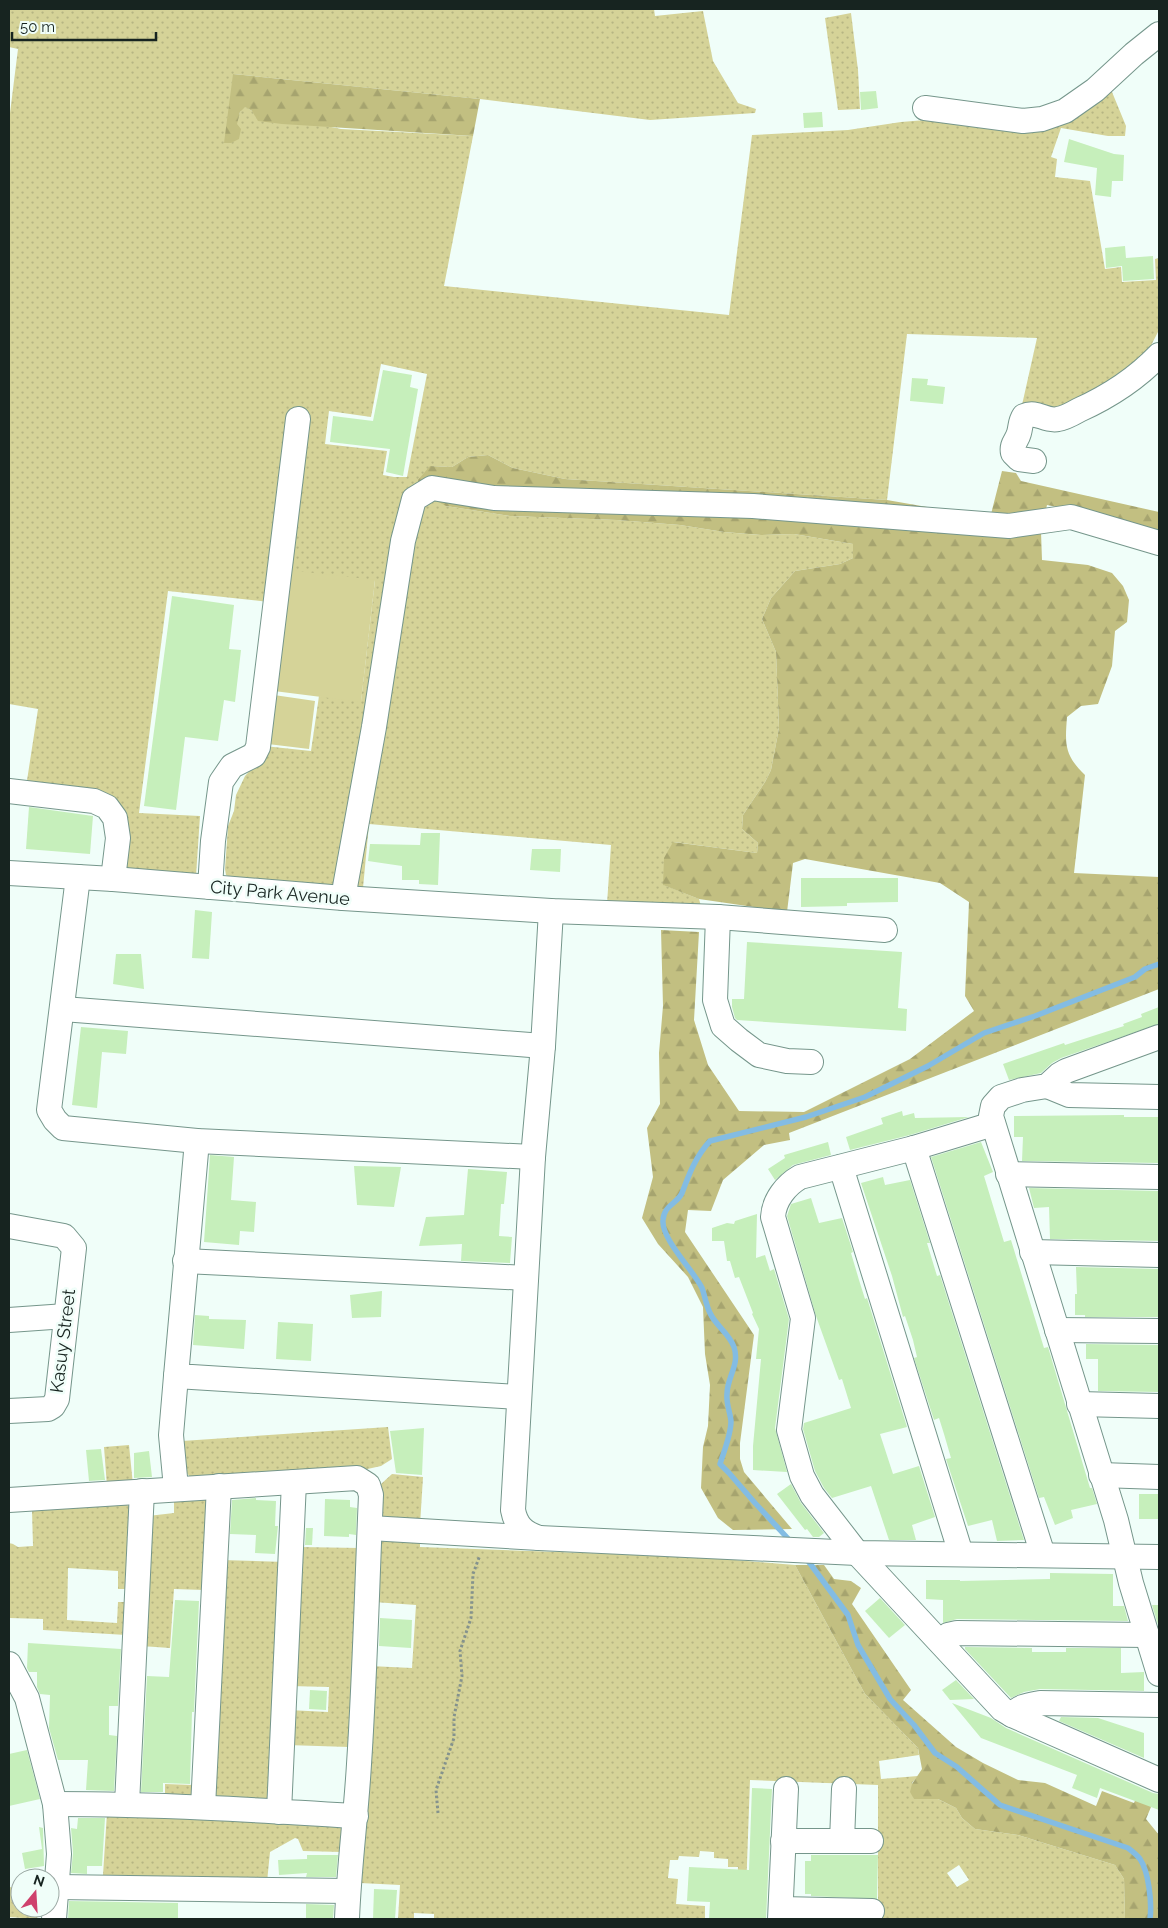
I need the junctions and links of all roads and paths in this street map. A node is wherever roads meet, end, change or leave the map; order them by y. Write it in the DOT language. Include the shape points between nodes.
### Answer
graph roads {
  1 [pos="1159,34"];
  2 [pos="925,108"];
  3 [pos="1159,355"];
  4 [pos="298,419"];
  5 [pos="1034,461"];
  6 [pos="1159,543"];
  7 [pos="9,791"];
  8 [pos="9,873"];
  9 [pos="78,877"];
  10 [pos="113,878"];
  11 [pos="210,887"];
  12 [pos="342,898"];
  13 [pos="550,911"];
  14 [pos="718,917"];
  15 [pos="885,930"];
  16 [pos="63,1009"];
  17 [pos="1159,1037"];
  18 [pos="543,1046"];
  19 [pos="811,1062"];
  20 [pos="1047,1086"];
  21 [pos="1159,1097"];
  22 [pos="993,1124"];
  23 [pos="197,1141"];
  24 [pos="914,1148"];
  25 [pos="533,1157"];
  26 [pos="841,1167"];
  27 [pos="1008,1174"];
  28 [pos="1159,1176"];
  29 [pos="9,1226"];
  30 [pos="1032,1252"];
  31 [pos="1159,1255"];
  32 [pos="185,1261"];
  33 [pos="526,1278"];
  34 [pos="66,1316"];
  35 [pos="9,1320"];
  36 [pos="1056,1330"];
  37 [pos="1159,1331"];
  38 [pos="176,1376"];
  39 [pos="518,1397"];
  40 [pos="1079,1404"];
  41 [pos="1159,1406"];
  42 [pos="9,1411"];
  43 [pos="1101,1475"];
  44 [pos="1159,1477"];
  45 [pos="294,1482"];
  46 [pos="219,1486"];
  47 [pos="176,1488"];
  48 [pos="142,1491"];
  49 [pos="9,1500"];
  50 [pos="370,1528"];
  51 [pos="483,1535"];
  52 [pos="539,1538"];
  53 [pos="857,1553"];
  54 [pos="961,1554"];
  55 [pos="1043,1555"];
  56 [pos="1124,1556"];
  57 [pos="1159,1557"];
  58 [pos="1147,1635"];
  59 [pos="940,1641"];
  60 [pos="9,1664"];
  61 [pos="1159,1674"];
  62 [pos="1159,1704"];
  63 [pos="1012,1716"];
  64 [pos="1159,1780"];
  65 [pos="786,1789"];
  66 [pos="844,1789"];
  67 [pos="56,1804"];
  68 [pos="127,1804"];
  69 [pos="202,1807"];
  70 [pos="279,1812"];
  71 [pos="438,1813"];
  72 [pos="356,1816"];
  73 [pos="783,1841"];
  74 [pos="842,1841"];
  75 [pos="871,1842"];
  76 [pos="58,1868"];
  77 [pos="60,1887"];
  78 [pos="348,1891"];
  79 [pos="872,1911"];
  80 [pos="781,1914"];
  81 [pos="347,1919"];
  1 -- 2 [label="street" via="1095,90 1066,111 1042,119 1023,121"];
  3 -- 5 [label="street" via="1133,380 1062,418 1048,419 1034,413 1024,416 1013,444 1013,453 1019,459"];
  4 -- 11 [label="street" via="258,747 254,755 232,766 221,782"];
  6 -- 12 [label="street" via="1071,518 1009,526 753,506 494,498 432,488 414,499 403,541 374,727"];
  7 -- 10 [label="street" via="94,801 107,807 115,818 118,838"];
  8 -- 9 [label="street, City Park Avenue"];
  9 -- 10 [label="street, City Park Avenue"];
  9 -- 16 [label="street"];
  10 -- 11 [label="street, City Park Avenue"];
  11 -- 12 [label="street, City Park Avenue"];
  12 -- 13 [label="street, City Park Avenue"];
  13 -- 14 [label="street, City Park Avenue"];
  13 -- 18 [label="street"];
  14 -- 15 [label="street, City Park Avenue"];
  14 -- 19 [label="street" via="716,1000 723,1026 759,1055"];
  16 -- 18 [label="street"];
  16 -- 23 [label="street" via="50,1110 63,1128"];
  17 -- 20 [label="street" via="1059,1075"];
  18 -- 25 [label="street"];
  20 -- 21 [label="street" via="1069,1095"];
  20 -- 22 [label="street" via="1001,1097 992,1111"];
  22 -- 24 [label="street"];
  22 -- 27 [label="street"];
  23 -- 25 [label="street"];
  23 -- 32 [label="street"];
  24 -- 26 [label="street"];
  24 -- 55 [label="street"];
  25 -- 33 [label="street"];
  26 -- 53 [label="street" via="795,1180 779,1198 773,1217 803,1318 789,1415 790,1438 812,1495"];
  26 -- 54 [label="street"];
  27 -- 28 [label="street"];
  27 -- 30 [label="street"];
  29 -- 34 [label="street, Kasuy Street" via="64,1236 74,1248"];
  30 -- 31 [label="street"];
  30 -- 36 [label="street"];
  32 -- 33 [label="street"];
  32 -- 38 [label="street"];
  33 -- 39 [label="street"];
  34 -- 35 [label="street"];
  34 -- 42 [label="street, Kasuy Street" via="57,1399 53,1406"];
  36 -- 37 [label="street"];
  36 -- 40 [label="street"];
  38 -- 39 [label="street"];
  38 -- 47 [label="street" via="170,1435"];
  39 -- 52 [label="street" via="514,1518 522,1530"];
  40 -- 41 [label="street"];
  40 -- 43 [label="street"];
  43 -- 44 [label="street"];
  43 -- 56 [label="street"];
  45 -- 46 [label="street"];
  45 -- 50 [label="street" via="363,1480 370,1490"];
  45 -- 70 [label="street"];
  46 -- 47 [label="street"];
  46 -- 69 [label="street"];
  47 -- 48 [label="street"];
  48 -- 49 [label="street"];
  48 -- 68 [label="street"];
  50 -- 51 [label="street"];
  50 -- 72 [label="street"];
  51 -- 52 [label="street"];
  51 -- 71 [label="path" via="473,1574 471,1618 460,1652 462,1676 454,1717 454,1738 436,1790"];
  52 -- 53 [label="street"];
  53 -- 54 [label="street"];
  53 -- 59 [label="street"];
  54 -- 55 [label="street"];
  55 -- 56 [label="street"];
  56 -- 57 [label="street"];
  56 -- 58 [label="street"];
  58 -- 59 [label="street" via="957,1633"];
  58 -- 61 [label="street"];
  59 -- 63 [label="street"];
  60 -- 67 [label="street" via="28,1698"];
  62 -- 63 [label="street" via="1040,1704 1025,1706"];
  63 -- 64 [label="street"];
  65 -- 73 [label="street"];
  66 -- 74 [label="street"];
  67 -- 68 [label="street"];
  67 -- 76 [label="street"];
  68 -- 69 [label="street"];
  69 -- 70 [label="street"];
  70 -- 72 [label="street"];
  72 -- 78 [label="street"];
  73 -- 74 [label="street"];
  73 -- 80 [label="street"];
  74 -- 75 [label="street"];
  77 -- 78 [label="street"];
  78 -- 81 [label="street"];
  79 -- 80 [label="street"];
}
